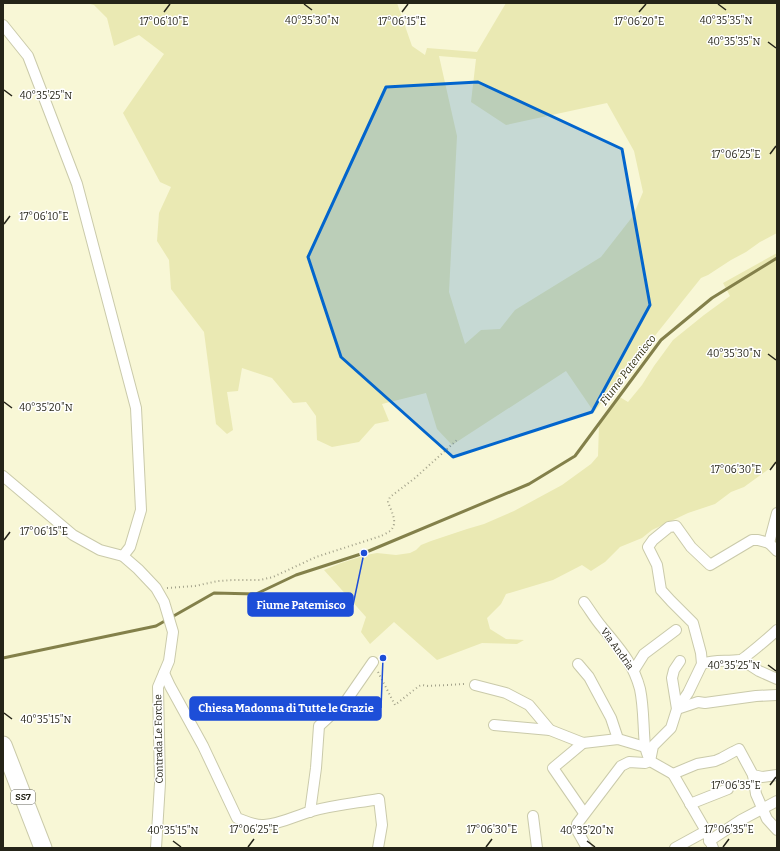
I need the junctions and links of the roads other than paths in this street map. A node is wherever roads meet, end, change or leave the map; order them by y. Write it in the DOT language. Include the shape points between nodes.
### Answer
graph roads {
  1 [pos="3,25"];
  2 [pos="3,476"];
  3 [pos="777,513"];
  4 [pos="770,543"];
  5 [pos="777,551"];
  6 [pos="123,556"];
  7 [pos="584,602"];
  8 [pos="676,630"];
  9 [pos="777,630"];
  10 [pos="742,660"];
  11 [pos="680,661"];
  12 [pos="373,662"];
  13 [pos="578,664"];
  14 [pos="702,664"];
  15 [pos="634,670"];
  16 [pos="164,673"];
  17 [pos="777,679"];
  18 [pos="475,685"];
  19 [pos="777,694"];
  20 [pos="677,709"];
  21 [pos="494,725"];
  22 [pos="550,730"];
  23 [pos="618,739"];
  24 [pos="583,743"];
  25 [pos="3,745"];
  26 [pos="646,748"];
  27 [pos="650,761"];
  28 [pos="673,774"];
  29 [pos="753,775"];
  30 [pos="777,775"];
  31 [pos="728,789"];
  32 [pos="777,802"];
  33 [pos="690,804"];
  34 [pos="763,809"];
  35 [pos="310,812"];
  36 [pos="584,813"];
  37 [pos="533,816"];
  38 [pos="777,830"];
  39 [pos="380,836"];
  40 [pos="709,840"];
  41 [pos="42,848"];
  42 [pos="156,848"];
  43 [pos="370,848"];
  44 [pos="378,848"];
  45 [pos="537,848"];
  46 [pos="587,848"];
  47 [pos="675,848"];
  1 -- 6 [label="street" via="28,56 77,184 136,408 141,510 130,547"];
  2 -- 6 [label="street, Contrada Le Forche" via="73,535 100,550"];
  3 -- 4 [label="street"];
  4 -- 5 [label="street"];
  4 -- 14 [label="street" via="752,540 710,565 691,547 676,526 669,527 648,547 657,565 661,590 692,623"];
  6 -- 16 [label="street, Contrada Le Forche" via="156,588 164,602 173,632 169,661"];
  7 -- 15 [label="street, Via Andria"];
  8 -- 15 [label="street" via="644,654"];
  9 -- 10 [label="street"];
  10 -- 14 [label="street" via="717,660"];
  10 -- 17 [label="street"];
  11 -- 20 [label="street" via="672,678"];
  12 -- 35 [label="street" via="346,701 319,726"];
  13 -- 23 [label="street" via="589,677 611,718"];
  14 -- 20 [label="street"];
  15 -- 26 [label="street, Via Andria" via="643,703"];
  16 -- 35 [label="street" via="203,746 237,818 262,825 284,822"];
  16 -- 42 [label="street, Contrada Le Forche" via="158,687 160,783"];
  18 -- 22 [label="street" via="506,693 529,705"];
  19 -- 20 [label="street" via="698,702"];
  20 -- 27 [label="street" via="671,728 653,746"];
  21 -- 22 [label="street"];
  22 -- 24 [label="street"];
  23 -- 24 [label="street"];
  23 -- 26 [label="street"];
  24 -- 36 [label="street" via="553,768"];
  25 -- 41 [label="main road, SS7"];
  26 -- 27 [label="street, Via Andria"];
  27 -- 28 [label="street"];
  27 -- 36 [label="street" via="629,762 621,766"];
  28 -- 29 [label="street" via="697,764 715,761 739,748"];
  28 -- 33 [label="street"];
  29 -- 30 [label="street" via="762,778"];
  29 -- 34 [label="street" via="756,794"];
  31 -- 33 [label="street"];
  32 -- 34 [label="street"];
  33 -- 40 [label="street"];
  34 -- 38 [label="street" via="767,819"];
  34 -- 40 [label="street"];
  35 -- 39 [label="street" via="379,799 382,825"];
  36 -- 46 [label="street" via="577,824 578,832"];
  37 -- 45 [label="street"];
  39 -- 43 [label="street"];
  39 -- 44 [label="street"];
  40 -- 47 [label="street"];
}
